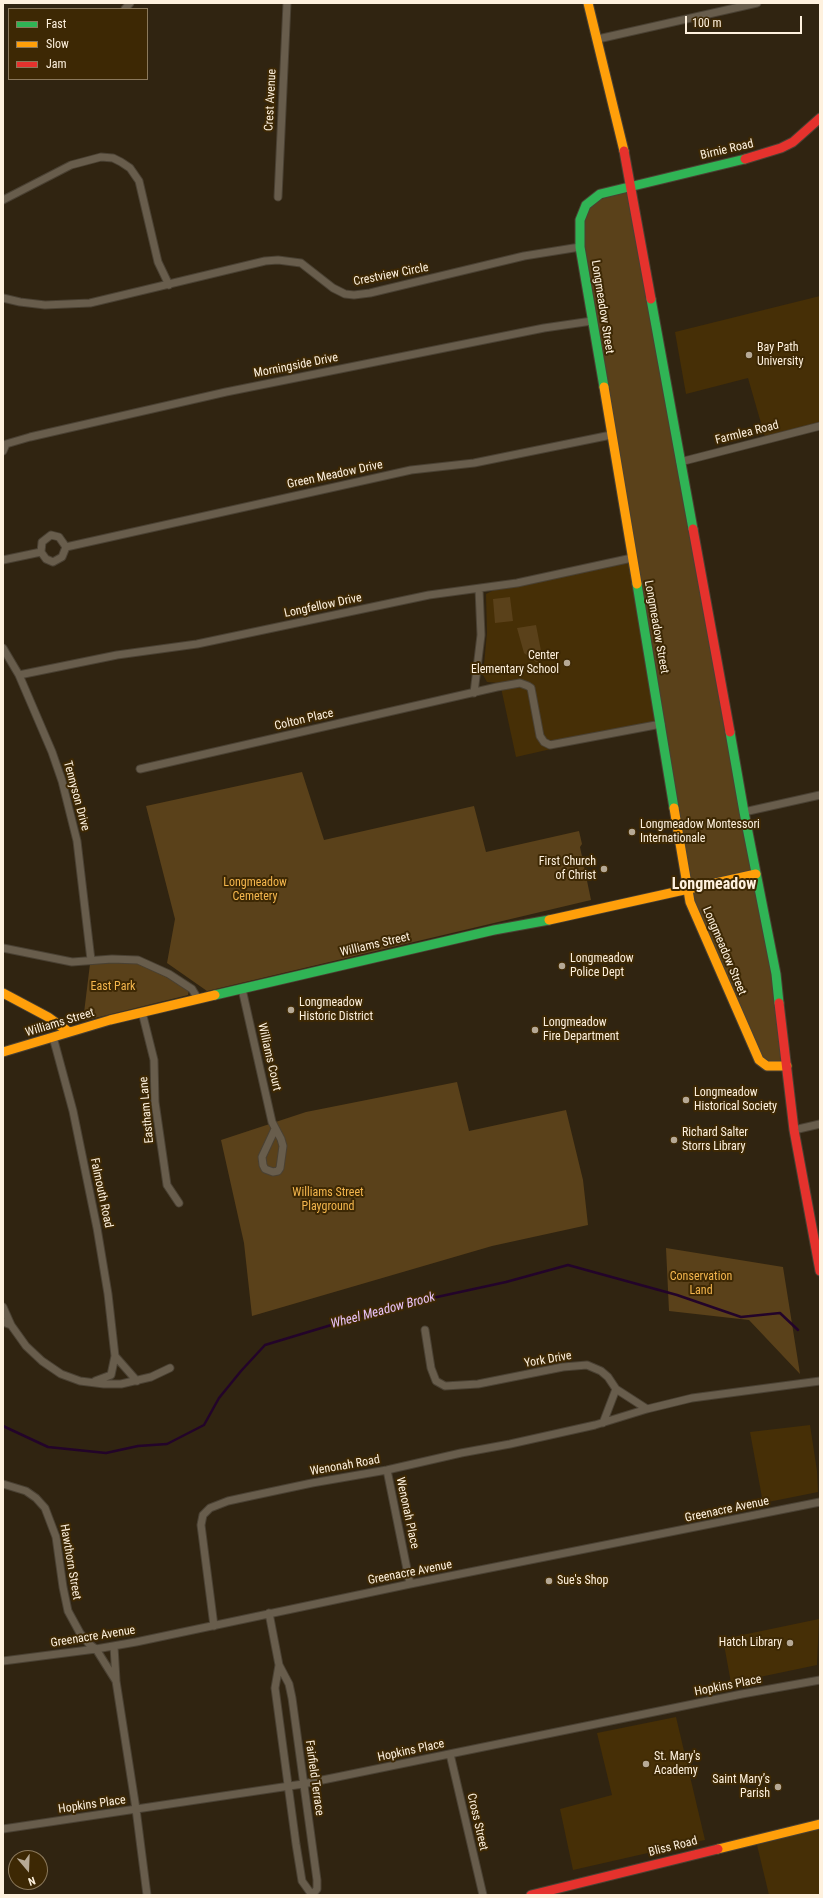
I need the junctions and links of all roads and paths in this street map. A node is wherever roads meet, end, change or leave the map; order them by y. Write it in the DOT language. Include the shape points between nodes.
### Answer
graph roads {
  1 [pos="287,3"];
  2 [pos="588,3"];
  3 [pos="757,3"];
  4 [pos="598,39"];
  5 [pos="820,118"];
  6 [pos="631,187"];
  7 [pos="278,197"];
  8 [pos="3,200"];
  9 [pos="580,247"];
  10 [pos="168,285"];
  11 [pos="3,298"];
  12 [pos="592,322"];
  13 [pos="820,426"];
  14 [pos="611,435"];
  15 [pos="4,445"];
  16 [pos="680,462"];
  17 [pos="66,547"];
  18 [pos="41,552"];
  19 [pos="632,558"];
  20 [pos="3,560"];
  21 [pos="479,589"];
  22 [pos="3,648"];
  23 [pos="19,675"];
  24 [pos="474,693"];
  25 [pos="661,724"];
  26 [pos="140,769"];
  27 [pos="820,795"];
  28 [pos="744,812"];
  29 [pos="756,874"];
  30 [pos="688,890"];
  31 [pos="3,948"];
  32 [pos="91,960"];
  33 [pos="242,989"];
  34 [pos="3,993"];
  35 [pos="198,999"];
  36 [pos="142,1012"];
  37 [pos="69,1032"];
  38 [pos="53,1037"];
  39 [pos="3,1052"];
  40 [pos="786,1066"];
  41 [pos="820,1124"];
  42 [pos="275,1129"];
  43 [pos="794,1130"];
  44 [pos="179,1202"];
  45 [pos="820,1265"];
  46 [pos="3,1307"];
  47 [pos="3,1322"];
  48 [pos="11,1325"];
  49 [pos="426,1330"];
  50 [pos="115,1356"];
  51 [pos="170,1368"];
  52 [pos="137,1381"];
  53 [pos="820,1381"];
  54 [pos="87,1382"];
  55 [pos="616,1389"];
  56 [pos="647,1409"];
  57 [pos="603,1423"];
  58 [pos="387,1470"];
  59 [pos="3,1484"];
  60 [pos="820,1502"];
  61 [pos="410,1584"];
  62 [pos="269,1614"];
  63 [pos="214,1626"];
  64 [pos="114,1646"];
  65 [pos="96,1650"];
  66 [pos="3,1661"];
  67 [pos="279,1665"];
  68 [pos="820,1680"];
  69 [pos="116,1681"];
  70 [pos="450,1754"];
  71 [pos="303,1784"];
  72 [pos="289,1787"];
  73 [pos="136,1809"];
  74 [pos="820,1824"];
  75 [pos="3,1829"];
  76 [pos="147,1895"];
  77 [pos="312,1895"];
  78 [pos="483,1895"];
  79 [pos="531,1895"];
  1 -- 7 [label="street, Crest Avenue"];
  2 -- 4 [label="main road"];
  3 -- 4 [label="street"];
  4 -- 6 [label="main road"];
  5 -- 6 [label="main road, Birnie Road" via="794,142 781,148"];
  6 -- 9 [label="main road, Longmeadow Street" via="600,194 586,205 580,220"];
  6 -- 16 [label="main road"];
  8 -- 10 [label="street" via="72,165 101,157 121,162 130,168 139,181 158,262"];
  9 -- 10 [label="street, Crestview Circle" via="524,256 354,295 333,288 301,263 278,260"];
  9 -- 12 [label="main road, Longmeadow Street"];
  10 -- 11 [label="street, Crestview Circle" via="76,305 28,304"];
  12 -- 14 [label="main road, Longmeadow Street"];
  12 -- 15 [label="street, Morningside Drive" via="544,328 295,377"];
  13 -- 16 [label="street, Farmlea Road"];
  14 -- 17 [label="street, Green Meadow Drive" via="474,463 411,470"];
  14 -- 19 [label="main road, Longmeadow Street"];
  16 -- 28 [label="main road" via="715,642"];
  17 -- 18 [label="street" via="62,557 53,562 46,559"];
  17 -- 18 [label="street" via="59,537 51,535 42,542"];
  18 -- 20 [label="street"];
  19 -- 21 [label="street, Longfellow Drive"];
  19 -- 25 [label="main road, Longmeadow Street"];
  21 -- 23 [label="street, Longfellow Drive" via="429,594 197,644 117,655"];
  21 -- 24 [label="street" via="481,635"];
  22 -- 23 [label="street, Tennyson Drive"];
  23 -- 32 [label="street, Tennyson Drive" via="52,752 70,808 77,841"];
  24 -- 25 [label="street, Colton Place" via="516,684 528,686 533,695 542,739 555,745"];
  24 -- 26 [label="street, Colton Place"];
  25 -- 30 [label="main road, Longmeadow Street"];
  27 -- 28 [label="street"];
  28 -- 29 [label="main road"];
  29 -- 30 [label="main road, Williams Street"];
  29 -- 40 [label="main road" via="776,974"];
  30 -- 33 [label="main road, Williams Street" via="487,931"];
  30 -- 40 [label="main road, Longmeadow Street" via="696,917 759,1060 767,1066"];
  31 -- 32 [label="street" via="66,961"];
  32 -- 35 [label="street" via="122,959 143,962 169,974 192,989"];
  33 -- 35 [label="main road, Williams Street"];
  33 -- 42 [label="street, Williams Court"];
  34 -- 37 [label="main road" via="48,1017"];
  35 -- 36 [label="main road, Williams Street"];
  36 -- 37 [label="main road, Williams Street"];
  36 -- 44 [label="street, Eastham Lane" via="154,1060 155,1102 167,1185"];
  37 -- 38 [label="main road, Williams Street"];
  38 -- 39 [label="main road, Williams Street"];
  38 -- 50 [label="street, Falmouth Road" via="73,1111 97,1228"];
  40 -- 43 [label="main road"];
  41 -- 43 [label="street"];
  42 -- 42 [label="street, Williams Court" via="283,1146 280,1168 273,1172 265,1169 262,1156"];
  43 -- 45 [label="main road"];
  46 -- 48 [label="street"];
  47 -- 48 [label="street"];
  48 -- 54 [label="street" via="26,1346 48,1366"];
  49 -- 55 [label="street, York Drive" via="434,1379 442,1386 478,1384 580,1365 591,1366 601,1371"];
  50 -- 52 [label="street"];
  50 -- 54 [label="street, Falmouth Road" via="111,1375 100,1381"];
  51 -- 52 [label="street"];
  52 -- 54 [label="street" via="113,1385"];
  53 -- 56 [label="street" via="692,1398"];
  55 -- 56 [label="street, York Drive"];
  55 -- 57 [label="street"];
  56 -- 57 [label="street, Wenonah Road"];
  57 -- 58 [label="street, Wenonah Road"];
  58 -- 61 [label="street, Wenonah Place"];
  58 -- 63 [label="street, Wenonah Road" via="235,1500 206,1511 202,1518 201,1531"];
  59 -- 65 [label="street, Hawthorn Street" via="31,1493 41,1502 48,1514 56,1537 68,1611 80,1633"];
  60 -- 61 [label="street, Greenacre Avenue"];
  61 -- 62 [label="street, Greenacre Avenue"];
  62 -- 63 [label="street, Greenacre Avenue"];
  62 -- 67 [label="street, Fairfield Terrace"];
  63 -- 64 [label="street, Greenacre Avenue"];
  64 -- 65 [label="street, Greenacre Avenue"];
  64 -- 69 [label="street, Hawthorn Street"];
  65 -- 66 [label="street, Greenacre Avenue"];
  65 -- 69 [label="street, Hawthorn Street"];
  67 -- 71 [label="street, Fairfield Terrace" via="289,1684 292,1698"];
  67 -- 72 [label="street, Fairfield Terrace" via="275,1688"];
  68 -- 70 [label="street, Hopkins Place"];
  69 -- 73 [label="street, Hawthorn Street"];
  70 -- 71 [label="street, Hopkins Place"];
  70 -- 78 [label="street, Cross Street"];
  71 -- 72 [label="street, Hopkins Place"];
  71 -- 77 [label="street, Fairfield Terrace" via="317,1880 317,1889"];
  72 -- 73 [label="street, Hopkins Place"];
  72 -- 77 [label="street, Fairfield Terrace" via="302,1881"];
  73 -- 75 [label="street, Hopkins Place"];
  73 -- 76 [label="street, Hawthorn Street"];
  74 -- 79 [label="main road, Bliss Road"];
}
